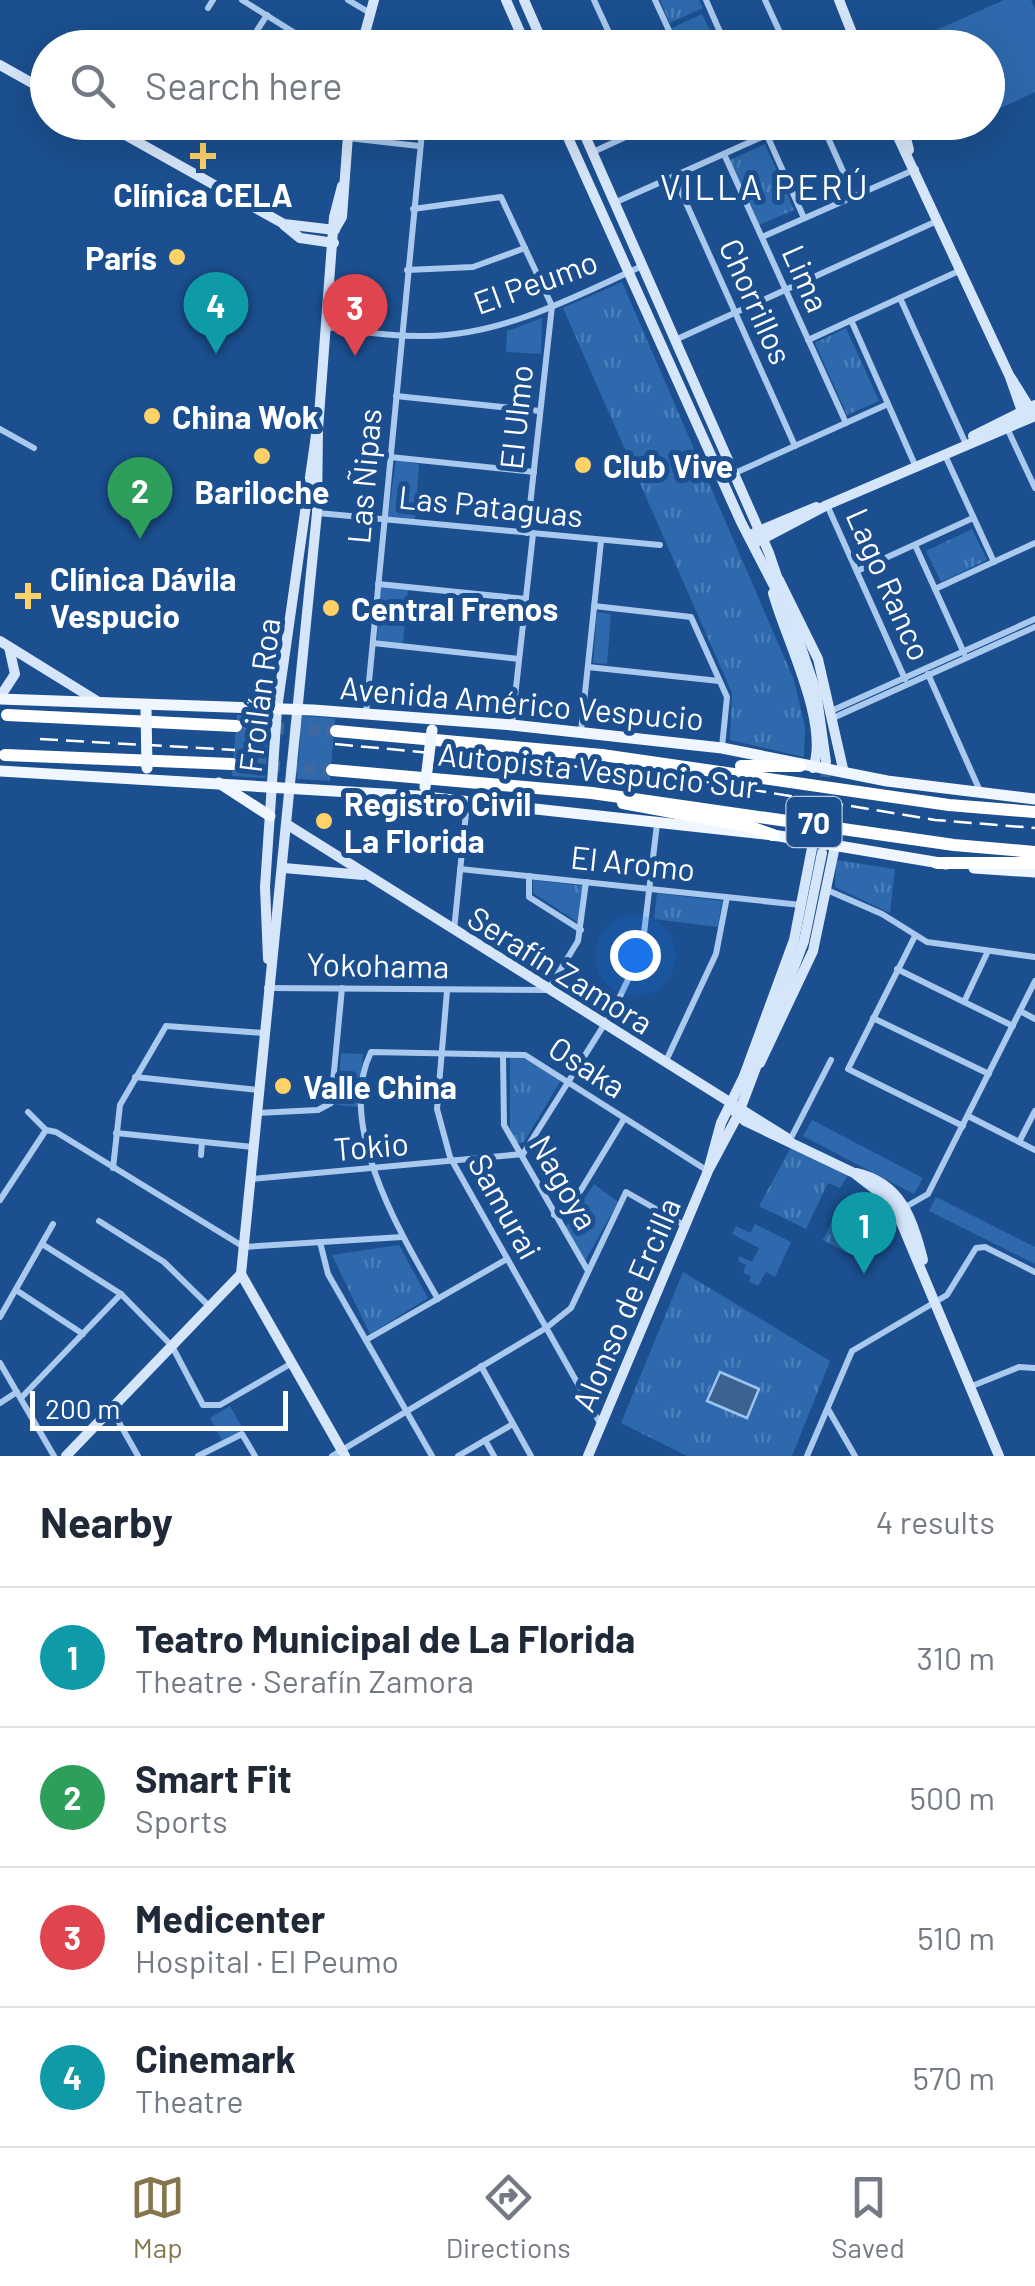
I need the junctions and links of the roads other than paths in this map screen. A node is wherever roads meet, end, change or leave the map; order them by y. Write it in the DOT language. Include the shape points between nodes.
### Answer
graph roads {
  1 [pos="242,0"];
  2 [pos="348,0"];
  3 [pos="374,0"];
  4 [pos="506,0"];
  5 [pos="524,0"];
  6 [pos="594,0"];
  7 [pos="656,0"];
  8 [pos="706,0"];
  9 [pos="765,0"];
  10 [pos="840,0"];
  11 [pos="370,13"];
  12 [pos="266,15"];
  13 [pos="257,30"];
  14 [pos="290,30"];
  15 [pos="366,30"];
  16 [pos="519,30"];
  17 [pos="537,30"];
  18 [pos="608,30"];
  19 [pos="669,30"];
  20 [pos="719,30"];
  21 [pos="779,30"];
  22 [pos="853,30"];
  23 [pos="0,65"];
  24 [pos="30,82"];
  25 [pos="134,140"];
  26 [pos="348,140"];
  27 [pos="366,140"];
  28 [pos="420,140"];
  29 [pos="569,140"];
  30 [pos="587,140"];
  31 [pos="615,140"];
  32 [pos="753,140"];
  33 [pos="769,140"];
  34 [pos="828,140"];
  35 [pos="901,140"];
  36 [pos="906,140"];
  37 [pos="419,146"];
  38 [pos="574,150"];
  39 [pos="591,150"];
  40 [pos="724,154"];
  41 [pos="910,156"];
  42 [pos="916,168"];
  43 [pos="674,176"];
  44 [pos="854,196"];
  45 [pos="612,203"];
  46 [pos="413,209"];
  47 [pos="804,218"];
  48 [pos="940,220"];
  49 [pos="284,224"];
  50 [pos="335,230"];
  51 [pos="762,237"];
  52 [pos="334,244"];
  53 [pos="525,248"];
  54 [pos="640,267"];
  55 [pos="407,270"];
  56 [pos="962,270"];
  57 [pos="628,272"];
  58 [pos="785,290"];
  59 [pos="900,298"];
  60 [pos="552,306"];
  61 [pos="735,312"];
  62 [pos="851,320"];
  63 [pos="326,327"];
  64 [pos="402,336"];
  65 [pos="674,340"];
  66 [pos="808,340"];
  67 [pos="396,396"];
  68 [pos="888,404"];
  69 [pos="540,411"];
  70 [pos="1030,413"];
  71 [pos="846,423"];
  72 [pos="1007,428"];
  73 [pos="318,429"];
  74 [pos="714,429"];
  75 [pos="0,430"];
  76 [pos="701,435"];
  77 [pos="965,442"];
  78 [pos="795,446"];
  79 [pos="34,448"];
  80 [pos="943,452"];
  81 [pos="390,456"];
  82 [pos="915,465"];
  83 [pos="534,472"];
  84 [pos="734,473"];
  85 [pos="1035,488"];
  86 [pos="827,504"];
  87 [pos="316,513"];
  88 [pos="974,518"];
  89 [pos="384,520"];
  90 [pos="530,534"];
  91 [pos="761,535"];
  92 [pos="601,540"];
  93 [pos="750,541"];
  94 [pos="1035,543"];
  95 [pos="660,545"];
  96 [pos="915,545"];
  97 [pos="994,562"];
  98 [pos="857,571"];
  99 [pos="772,576"];
  100 [pos="378,584"];
  101 [pos="935,589"];
  102 [pos="526,599"];
  103 [pos="594,606"];
  104 [pos="1035,619"];
  105 [pos="1035,627"];
  106 [pos="373,643"];
  107 [pos="4,644"];
  108 [pos="965,655"];
  109 [pos="519,659"];
  110 [pos="588,667"];
  111 [pos="927,672"];
  112 [pos="720,680"];
  113 [pos="906,681"];
  114 [pos="0,698"];
  115 [pos="97,701"];
  116 [pos="148,707"];
  117 [pos="277,709"];
  118 [pos="296,710"];
  119 [pos="832,714"];
  120 [pos="7,715"];
  121 [pos="366,715"];
  122 [pos="423,718"];
  123 [pos="236,726"];
  124 [pos="512,726"];
  125 [pos="336,731"];
  126 [pos="580,732"];
  127 [pos="722,748"];
  128 [pos="5,755"];
  129 [pos="826,762"];
  130 [pos="232,764"];
  131 [pos="699,766"];
  132 [pos="807,767"];
  133 [pos="332,770"];
  134 [pos="0,771"];
  135 [pos="844,774"];
  136 [pos="158,780"];
  137 [pos="219,783"];
  138 [pos="272,784"];
  139 [pos="290,786"];
  140 [pos="421,792"];
  141 [pos="592,793"];
  142 [pos="982,796"];
  143 [pos="1035,799"];
  144 [pos="467,802"];
  145 [pos="1035,812"];
  146 [pos="270,816"];
  147 [pos="657,822"];
  148 [pos="288,825"];
  149 [pos="774,835"];
  150 [pos="269,846"];
  151 [pos="836,846"];
  152 [pos="818,848"];
  153 [pos="1035,852"];
  154 [pos="937,863"];
  155 [pos="1035,863"];
  156 [pos="284,868"];
  157 [pos="460,869"];
  158 [pos="1035,872"];
  159 [pos="366,876"];
  160 [pos="528,876"];
  161 [pos="586,882"];
  162 [pos="650,889"];
  163 [pos="827,890"];
  164 [pos="727,897"];
  165 [pos="801,905"];
  166 [pos="581,930"];
  167 [pos="454,931"];
  168 [pos="914,936"];
  169 [pos="988,951"];
  170 [pos="1035,957"];
  171 [pos="269,968"];
  172 [pos="898,969"];
  173 [pos="1035,981"];
  174 [pos="268,988"];
  175 [pos="342,988"];
  176 [pos="447,990"];
  177 [pos="548,990"];
  178 [pos="964,1002"];
  179 [pos="1020,1011"];
  180 [pos="873,1018"];
  181 [pos="1035,1019"];
  182 [pos="604,1024"];
  183 [pos="1013,1026"];
  184 [pos="263,1034"];
  185 [pos="442,1054"];
  186 [pos="503,1055"];
  187 [pos="831,1060"];
  188 [pos="665,1063"];
  189 [pos="989,1074"];
  190 [pos="135,1077"];
  191 [pos="747,1078"];
  192 [pos="567,1084"];
  193 [pos="258,1090"];
  194 [pos="736,1109"];
  195 [pos="1035,1110"];
  196 [pos="28,1112"];
  197 [pos="256,1113"];
  198 [pos="968,1116"];
  199 [pos="624,1119"];
  200 [pos="963,1126"];
  201 [pos="46,1130"];
  202 [pos="116,1133"];
  203 [pos="788,1139"];
  204 [pos="202,1142"];
  205 [pos="1019,1142"];
  206 [pos="253,1147"];
  207 [pos="1035,1150"];
  208 [pos="201,1155"];
  209 [pos="520,1156"];
  210 [pos="452,1163"];
  211 [pos="113,1168"];
  212 [pos="376,1170"];
  213 [pos="708,1170"];
  214 [pos="250,1180"];
  215 [pos="0,1200"];
  216 [pos="901,1210"];
  217 [pos="554,1215"];
  218 [pos="99,1221"];
  219 [pos="54,1224"];
  220 [pos="685,1226"];
  221 [pos="402,1237"];
  222 [pos="320,1242"];
  223 [pos="42,1244"];
  224 [pos="244,1247"];
  225 [pos="507,1260"];
  226 [pos="588,1272"];
  227 [pos="1035,1272"];
  228 [pos="241,1274"];
  229 [pos="16,1290"];
  230 [pos="121,1294"];
  231 [pos="438,1299"];
  232 [pos="937,1301"];
  233 [pos="210,1307"];
  234 [pos="0,1318"];
  235 [pos="546,1328"];
  236 [pos="83,1334"];
  237 [pos="366,1340"];
  238 [pos="172,1346"];
  239 [pos="0,1362"];
  240 [pos="292,1363"];
  241 [pos="481,1366"];
  242 [pos="1035,1368"];
  243 [pos="972,1386"];
  244 [pos="19,1395"];
  245 [pos="0,1403"];
  246 [pos="827,1408"];
  247 [pos="111,1409"];
  248 [pos="406,1410"];
  249 [pos="513,1424"];
  250 [pos="601,1425"];
  251 [pos="485,1440"];
  252 [pos="339,1453"];
  253 [pos="54,1456"];
  254 [pos="66,1456"];
  255 [pos="138,1456"];
  256 [pos="198,1456"];
  257 [pos="255,1456"];
  258 [pos="432,1456"];
  259 [pos="458,1456"];
  260 [pos="494,1456"];
  261 [pos="531,1456"];
  262 [pos="588,1456"];
  263 [pos="807,1456"];
  264 [pos="855,1456"];
  265 [pos="1000,1456"];
  1 -- 12 [label="street"];
  2 -- 11 [label="street"];
  3 -- 11 [label="street"];
  4 -- 16 [label="street"];
  5 -- 17 [label="street"];
  6 -- 18 [label="street"];
  7 -- 19 [label="street"];
  8 -- 20 [label="street"];
  9 -- 21 [label="street"];
  10 -- 22 [label="street"];
  11 -- 15 [label="street"];
  12 -- 13 [label="street"];
  12 -- 14 [label="street"];
  23 -- 24 [label="street"];
  25 -- 49 [label="street"];
  26 -- 50 [label="street, Froilán Roa"];
  27 -- 37 [label="street"];
  28 -- 37 [label="street, Las Ñipas"];
  29 -- 38 [label="street"];
  30 -- 39 [label="street"];
  31 -- 39 [label="street"];
  32 -- 40 [label="street"];
  33 -- 47 [label="street, Lima"];
  34 -- 44 [label="street"];
  35 -- 41 [label="street"];
  36 -- 41 [label="street"];
  37 -- 46 [label="street, Las Ñipas"];
  38 -- 39 [label="street"];
  38 -- 57 [label="street"];
  39 -- 45 [label="street"];
  40 -- 43 [label="street"];
  40 -- 51 [label="street, Lima"];
  41 -- 42 [label="street"];
  42 -- 44 [label="street"];
  42 -- 48 [label="street"];
  43 -- 45 [label="street"];
  43 -- 61 [label="street, Chorrillos"];
  44 -- 47 [label="street"];
  45 -- 54 [label="street"];
  46 -- 53 [label="street" via="498,196"];
  46 -- 55 [label="street, Las Ñipas"];
  47 -- 51 [label="street"];
  48 -- 56 [label="street"];
  48 -- 58 [label="street"];
  49 -- 50 [label="street"];
  49 -- 52 [label="street" via="300,238"];
  50 -- 52 [label="street, Froilán Roa"];
  51 -- 58 [label="street, Lima"];
  52 -- 63 [label="street, Froilán Roa"];
  53 -- 55 [label="street" via="473,267"];
  53 -- 60 [label="street"];
  54 -- 57 [label="street, El Peumo"];
  54 -- 65 [label="street"];
  55 -- 64 [label="street, Las Ñipas"];
  56 -- 59 [label="street"];
  56 -- 70 [label="street"];
  57 -- 60 [label="street, El Peumo"];
  57 -- 76 [label="street"];
  58 -- 61 [label="street"];
  58 -- 66 [label="street, Lima"];
  59 -- 62 [label="street"];
  59 -- 77 [label="street"];
  60 -- 64 [label="street, El Peumo" via="469,332"];
  60 -- 69 [label="street, El Ulmo"];
  61 -- 65 [label="street"];
  61 -- 78 [label="street, Chorrillos"];
  62 -- 66 [label="street"];
  62 -- 68 [label="street, Lima"];
  63 -- 64 [label="street, El Peumo"];
  63 -- 73 [label="street, Froilán Roa"];
  64 -- 67 [label="street, Las Ñipas"];
  65 -- 74 [label="street"];
  66 -- 71 [label="street, Lima"];
  67 -- 69 [label="street"];
  67 -- 81 [label="street, Las Ñipas"];
  68 -- 71 [label="street"];
  68 -- 82 [label="street, Lima"];
  69 -- 83 [label="street, El Ulmo"];
  70 -- 72 [label="street"];
  70 -- 77 [label="street"];
  71 -- 78 [label="street"];
  72 -- 77 [label="street"];
  72 -- 85 [label="street"];
  73 -- 87 [label="street, Froilán Roa"];
  73 -- 117 [label="street, Froilán Roa"];
  74 -- 76 [label="street"];
  74 -- 84 [label="street"];
  75 -- 79 [label="street"];
  76 -- 93 [label="street"];
  77 -- 80 [label="street"];
  78 -- 84 [label="street"];
  80 -- 82 [label="street"];
  80 -- 88 [label="street"];
  81 -- 83 [label="street"];
  81 -- 89 [label="street, Las Ñipas"];
  82 -- 86 [label="street"];
  83 -- 90 [label="street, El Ulmo"];
  84 -- 91 [label="street"];
  86 -- 91 [label="street"];
  86 -- 98 [label="street, Lago Ranco"];
  87 -- 89 [label="street, Las Pataguas"];
  87 -- 118 [label="street, Froilán Roa"];
  88 -- 96 [label="street"];
  88 -- 97 [label="street"];
  89 -- 90 [label="street, Las Pataguas"];
  89 -- 100 [label="street, Las Ñipas"];
  90 -- 92 [label="street, Las Pataguas"];
  90 -- 102 [label="street, El Ulmo"];
  91 -- 93 [label="street"];
  91 -- 99 [label="street"];
  92 -- 95 [label="street, Las Pataguas"];
  92 -- 103 [label="street"];
  93 -- 99 [label="street"];
  94 -- 97 [label="street"];
  96 -- 98 [label="street"];
  96 -- 101 [label="street"];
  97 -- 101 [label="street"];
  98 -- 113 [label="street, Lago Ranco"];
  99 -- 119 [label="street" via="802,619"];
  99 -- 129 [label="street" via="816,691"];
  99 -- 132 [label="street" via="806,692 816,748"];
  100 -- 102 [label="street"];
  100 -- 106 [label="street, Las Ñipas"];
  101 -- 108 [label="street"];
  102 -- 109 [label="street, El Ulmo"];
  103 -- 110 [label="street"];
  103 -- 112 [label="street" via="691,617"];
  104 -- 108 [label="street"];
  105 -- 108 [label="street"];
  106 -- 109 [label="street"];
  106 -- 121 [label="street, Las Ñipas"];
  107 -- 114 [label="street" via="15,674"];
  107 -- 115 [label="street"];
  108 -- 111 [label="street"];
  109 -- 124 [label="street, El Ulmo"];
  110 -- 112 [label="street"];
  110 -- 126 [label="street"];
  111 -- 113 [label="street"];
  111 -- 142 [label="street, Lago Ranco"];
  112 -- 127 [label="street" via="728,704"];
  113 -- 119 [label="street"];
  114 -- 115 [label="main road, Avenida Américo Vespucio"];
  115 -- 116 [label="main road, Avenida Américo Vespucio"];
  116 -- 117 [label="main road, Avenida Américo Vespucio"];
  116 -- 136 [label="main road, bridge" via="147,768"];
  117 -- 118 [label="main road, Avenida Américo Vespucio"];
  117 -- 138 [label="street, Froilán Roa"];
  118 -- 121 [label="main road, Avenida Américo Vespucio"];
  118 -- 139 [label="street, Froilán Roa"];
  119 -- 135 [label="street"];
  120 -- 123 [label="highway"];
  121 -- 122 [label="main road, Avenida Américo Vespucio"];
  122 -- 124 [label="main road, Avenida Américo Vespucio"];
  122 -- 140 [label="main road, bridge" via="432,730"];
  124 -- 126 [label="main road, Avenida Américo Vespucio"];
  125 -- 131 [label="highway, Autopista Vespucio Sur / 70"];
  126 -- 127 [label="main road, Avenida Américo Vespucio"];
  127 -- 132 [label="main road, Avenida Américo Vespucio"];
  128 -- 130 [label="highway"];
  131 -- 132 [label="highway"];
  131 -- 145 [label="highway, Autopista Vespucio Sur / 70"];
  132 -- 135 [label="main road, Avenida Américo Vespucio"];
  133 -- 141 [label="highway, Autopista Vespucio Sur / 70"];
  134 -- 136 [label="main road"];
  135 -- 142 [label="main road, Avenida Américo Vespucio"];
  136 -- 137 [label="main road"];
  137 -- 138 [label="main road"];
  137 -- 146 [label="main road"];
  138 -- 139 [label="main road"];
  138 -- 146 [label="street, Froilán Roa"];
  139 -- 140 [label="main road"];
  139 -- 148 [label="street, Froilán Roa"];
  140 -- 144 [label="main road"];
  141 -- 149 [label="highway"];
  141 -- 153 [label="highway, Autopista Vespucio Sur / 70"];
  142 -- 143 [label="main road, Avenida Américo Vespucio"];
  144 -- 147 [label="main road"];
  144 -- 157 [label="street"];
  146 -- 150 [label="street, Froilán Roa"];
  147 -- 149 [label="main road"];
  147 -- 162 [label="street"];
  148 -- 156 [label="street, Froilán Roa"];
  148 -- 159 [label="street, Serafín Zamora"];
  149 -- 152 [label="main road"];
  150 -- 156 [label="street"];
  150 -- 171 [label="street, Froilán Roa"];
  151 -- 152 [label="main road"];
  151 -- 154 [label="main road"];
  151 -- 163 [label="street, Alonso de Ercilla"];
  152 -- 165 [label="street, Alonso de Ercilla"];
  152 -- 191 [label="street, Alonso de Ercilla" via="804,940"];
  154 -- 155 [label="highway"];
  154 -- 158 [label="main road"];
  156 -- 159 [label="street, Serafín Zamora"];
  156 -- 171 [label="street, Froilán Roa"];
  157 -- 160 [label="street, El Aromo"];
  157 -- 167 [label="street"];
  159 -- 167 [label="street, Serafín Zamora"];
  160 -- 161 [label="street, El Aromo"];
  160 -- 166 [label="street" via="529,896"];
  161 -- 162 [label="street, El Aromo"];
  161 -- 166 [label="street"];
  162 -- 164 [label="street, El Aromo"];
  162 -- 182 [label="street" via="642,950"];
  163 -- 168 [label="street"];
  163 -- 191 [label="street, Alonso de Ercilla" via="799,988"];
  164 -- 165 [label="street, El Aromo"];
  164 -- 188 [label="street" via="716,954"];
  165 -- 191 [label="street, Alonso de Ercilla"];
  166 -- 177 [label="street"];
  167 -- 177 [label="street, Serafín Zamora"];
  168 -- 169 [label="street"];
  168 -- 172 [label="street"];
  169 -- 170 [label="street"];
  169 -- 178 [label="street"];
  171 -- 174 [label="street, Froilán Roa"];
  172 -- 178 [label="street"];
  172 -- 180 [label="street"];
  173 -- 179 [label="street"];
  174 -- 175 [label="street, Yokohama"];
  174 -- 184 [label="street, Froilán Roa"];
  175 -- 176 [label="street, Yokohama"];
  175 -- 197 [label="street" via="332,1103 318,1110"];
  176 -- 177 [label="street, Yokohama"];
  176 -- 185 [label="street, Samurai"];
  177 -- 182 [label="street, Serafín Zamora"];
  178 -- 183 [label="street"];
  179 -- 181 [label="street"];
  179 -- 183 [label="street"];
  180 -- 189 [label="street"];
  180 -- 200 [label="street" via="848,1068"];
  182 -- 188 [label="street, Serafín Zamora"];
  182 -- 192 [label="street"];
  183 -- 189 [label="street"];
  184 -- 190 [label="street" via="168,1024"];
  184 -- 193 [label="street, Froilán Roa"];
  185 -- 186 [label="street, Osaka"];
  185 -- 210 [label="street, Samurai" via="437,1108"];
  185 -- 212 [label="street, Osaka" via="368,1056 361,1121"];
  186 -- 192 [label="street, Osaka" via="524,1054"];
  186 -- 209 [label="street, Nagoya" via="504,1125"];
  187 -- 203 [label="street"];
  188 -- 194 [label="street, Serafín Zamora"];
  189 -- 198 [label="street"];
  190 -- 193 [label="street"];
  190 -- 202 [label="street" via="120,1105"];
  191 -- 194 [label="street, Alonso de Ercilla"];
  192 -- 199 [label="street, Osaka"];
  192 -- 209 [label="street"];
  193 -- 197 [label="street, Froilán Roa"];
  194 -- 203 [label="street, Serafín Zamora"];
  194 -- 213 [label="street, Alonso de Ercilla" via="711,1150"];
  195 -- 205 [label="street"];
  196 -- 201 [label="street"];
  197 -- 206 [label="street, Froilán Roa"];
  198 -- 200 [label="street"];
  198 -- 205 [label="street"];
  199 -- 213 [label="street, Osaka"];
  199 -- 217 [label="street" via="581,1190"];
  200 -- 216 [label="street" via="928,1194"];
  201 -- 211 [label="street"];
  201 -- 215 [label="street"];
  202 -- 204 [label="street"];
  202 -- 211 [label="street"];
  203 -- 216 [label="street, Serafín Zamora" via="889,1186"];
  204 -- 206 [label="street"];
  204 -- 208 [label="street"];
  205 -- 207 [label="street"];
  206 -- 214 [label="street, Froilán Roa"];
  209 -- 210 [label="street, Tokio"];
  209 -- 217 [label="street, Nagoya"];
  210 -- 212 [label="street, Tokio"];
  210 -- 225 [label="street, Samurai"];
  211 -- 224 [label="street"];
  212 -- 214 [label="street, Tokio"];
  212 -- 221 [label="street"];
  213 -- 220 [label="street, Alonso de Ercilla"];
  214 -- 224 [label="street, Froilán Roa"];
  216 -- 232 [label="street"];
  217 -- 226 [label="street, Nagoya"];
  218 -- 233 [label="street" via="164,1262"];
  219 -- 223 [label="street"];
  220 -- 226 [label="street" via="626,1192"];
  220 -- 250 [label="street, Alonso de Ercilla"];
  221 -- 222 [label="street"];
  221 -- 231 [label="street"];
  222 -- 224 [label="street"];
  222 -- 237 [label="street" via="326,1269"];
  223 -- 229 [label="street"];
  223 -- 230 [label="street"];
  224 -- 228 [label="street, Froilán Roa"];
  225 -- 231 [label="street"];
  225 -- 235 [label="street, Samurai"];
  226 -- 235 [label="street" via="571,1308"];
  227 -- 232 [label="street" via="980,1246 953,1289"];
  228 -- 233 [label="street"];
  228 -- 240 [label="street"];
  229 -- 234 [label="street"];
  229 -- 236 [label="street"];
  230 -- 236 [label="street"];
  230 -- 238 [label="street"];
  231 -- 237 [label="street"];
  232 -- 243 [label="street"];
  232 -- 246 [label="street" via="856,1346"];
  233 -- 238 [label="street"];
  235 -- 241 [label="street"];
  235 -- 250 [label="street, Samurai"];
  236 -- 244 [label="street"];
  237 -- 248 [label="street"];
  238 -- 240 [label="street" via="204,1405 212,1408"];
  238 -- 247 [label="street"];
  239 -- 244 [label="street"];
  240 -- 252 [label="street"];
  241 -- 248 [label="street"];
  241 -- 249 [label="street"];
  242 -- 243 [label="street" via="1020,1367"];
  243 -- 265 [label="street"];
  244 -- 245 [label="street"];
  244 -- 253 [label="street"];
  246 -- 263 [label="street"];
  246 -- 264 [label="street"];
  247 -- 254 [label="street"];
  247 -- 255 [label="street"];
  248 -- 252 [label="street"];
  248 -- 258 [label="street"];
  249 -- 251 [label="street"];
  249 -- 261 [label="street"];
  250 -- 262 [label="street, Alonso de Ercilla"];
  251 -- 259 [label="street"];
  251 -- 260 [label="street"];
  256 -- 257 [label="street" via="237,1434"];
}
